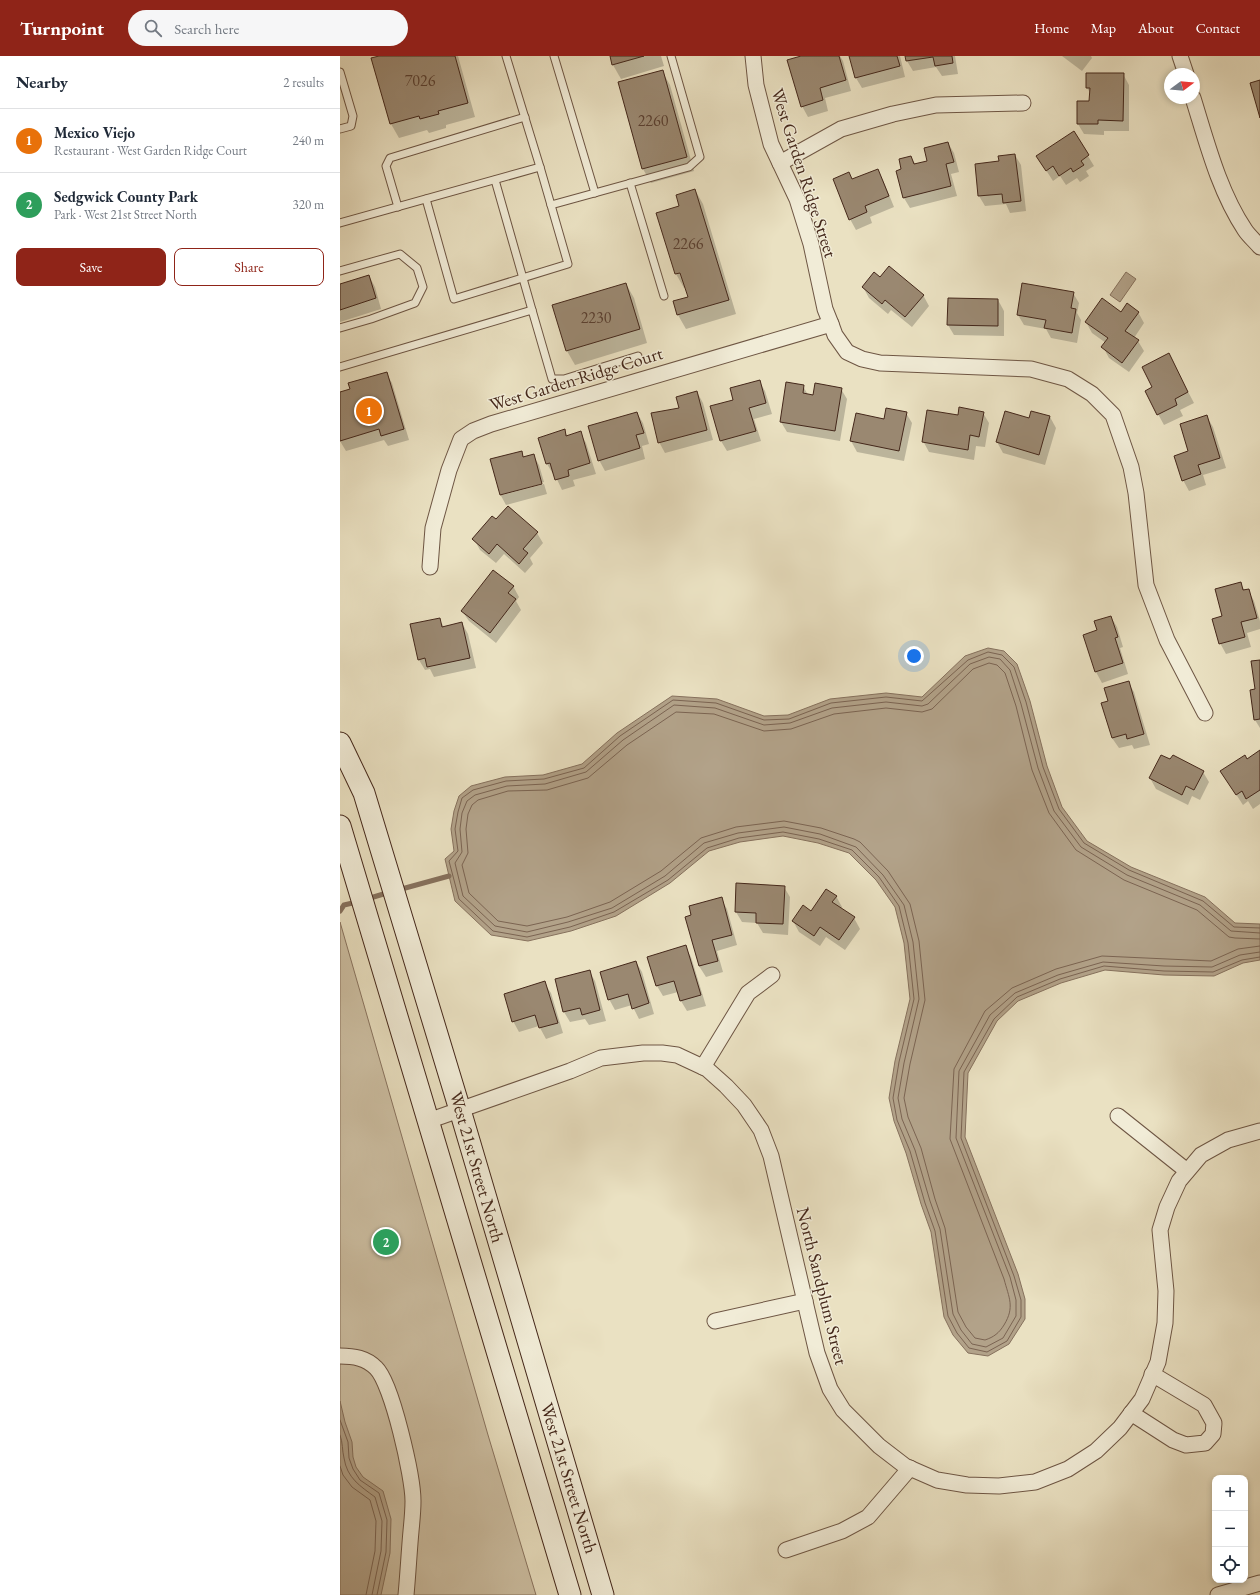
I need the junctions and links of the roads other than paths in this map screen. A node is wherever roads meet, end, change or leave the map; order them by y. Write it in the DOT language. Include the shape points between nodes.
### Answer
graph roads {
  1 [pos="506,56"];
  2 [pos="554,56"];
  3 [pos="672,56"];
  4 [pos="753,56"];
  5 [pos="1180,56"];
  6 [pos="1184,68"];
  7 [pos="340,72"];
  8 [pos="1023,103"];
  9 [pos="1195,104"];
  10 [pos="525,118"];
  11 [pos="340,129"];
  12 [pos="780,163"];
  13 [pos="540,167"];
  14 [pos="495,180"];
  15 [pos="630,183"];
  16 [pos="595,193"];
  17 [pos="426,199"];
  18 [pos="551,205"];
  19 [pos="398,207"];
  20 [pos="340,223"];
  21 [pos="1260,247"];
  22 [pos="340,271"];
  23 [pos="523,279"];
  24 [pos="664,296"];
  25 [pos="532,310"];
  26 [pos="831,324"];
  27 [pos="340,328"];
  28 [pos="638,356"];
  29 [pos="340,367"];
  30 [pos="430,567"];
  31 [pos="1205,713"];
  32 [pos="340,743"];
  33 [pos="340,826"];
  34 [pos="772,976"];
  35 [pos="702,1067"];
  36 [pos="460,1110"];
  37 [pos="1118,1116"];
  38 [pos="428,1121"];
  39 [pos="1260,1131"];
  40 [pos="1187,1171"];
  41 [pos="805,1301"];
  42 [pos="715,1321"];
  43 [pos="340,1356"];
  44 [pos="1152,1374"];
  45 [pos="1132,1413"];
  46 [pos="910,1468"];
  47 [pos="786,1550"];
  48 [pos="1260,1583"];
  49 [pos="406,1595"];
  50 [pos="570,1595"];
  51 [pos="604,1595"];
  52 [pos="1218,1595"];
  1 -- 10 [label="lane"];
  2 -- 16 [label="lane"];
  3 -- 15 [label="lane" via="700,157 689,166"];
  4 -- 12 [label="street, West Garden Ridge Street" via="756,85 771,144"];
  5 -- 6 [label="street"];
  7 -- 11 [label="lane" via="353,116 350,126"];
  8 -- 12 [label="street" via="936,105 893,114 841,130"];
  9 -- 21 [label="street" via="1230,204 1246,231"];
  10 -- 13 [label="lane"];
  10 -- 19 [label="lane" via="390,158 386,166"];
  12 -- 26 [label="street, West Garden Ridge Street" via="796,199"];
  13 -- 14 [label="lane"];
  13 -- 18 [label="lane"];
  14 -- 17 [label="lane"];
  14 -- 23 [label="lane"];
  15 -- 16 [label="lane"];
  15 -- 24 [label="lane"];
  16 -- 18 [label="lane"];
  17 -- 19 [label="lane"];
  17 -- 23 [label="lane" via="454,300"];
  18 -- 23 [label="lane" via="568,264"];
  19 -- 20 [label="lane"];
  22 -- 27 [label="lane" via="400,254 417,268 422,287 415,303"];
  23 -- 25 [label="lane"];
  25 -- 28 [label="lane" via="552,379 564,379"];
  25 -- 29 [label="lane"];
  26 -- 30 [label="street, West Garden Ridge Court" via="473,431 462,439 449,470 433,528"];
  26 -- 31 [label="street, West Garden Ridge Street" via="847,352 862,359 880,363 1032,369 1068,379 1092,394 1113,415 1131,467 1146,585 1166,640"];
  32 -- 36 [label="main road, West 21st Street North" via="364,793"];
  33 -- 38 [label="main road, West 21st Street North"];
  34 -- 35 [label="street" via="748,992"];
  35 -- 36 [label="street, North Sandplum Street" via="677,1055 662,1053 601,1058"];
  35 -- 41 [label="street, North Sandplum Street" via="744,1105 761,1130 771,1156"];
  36 -- 38 [label="street, North Sandplum Street"];
  36 -- 51 [label="main road, West 21st Street North"];
  37 -- 40 [label="street"];
  38 -- 50 [label="main road, West 21st Street North"];
  39 -- 40 [label="street, North Sandplum Street" via="1228,1140 1200,1155"];
  40 -- 44 [label="street, North Sandplum Street" via="1179,1180 1160,1230 1166,1291 1165,1323 1158,1362"];
  41 -- 42 [label="street"];
  41 -- 46 [label="street, North Sandplum Street" via="816,1353 830,1389 843,1410 879,1446"];
  43 -- 49 [label="street" via="366,1360 377,1368 386,1382 396,1417 411,1475 413,1502"];
  44 -- 45 [label="street, North Sandplum Street" via="1142,1399"];
  44 -- 45 [label="street" via="1204,1405 1214,1424 1213,1434 1205,1443 1186,1445 1173,1440"];
  45 -- 46 [label="street, North Sandplum Street" via="1096,1451 1068,1469 1035,1482 1000,1486 967,1485 938,1480"];
  46 -- 47 [label="street" via="868,1517 842,1531"];
  48 -- 52 [label="street"];
}
